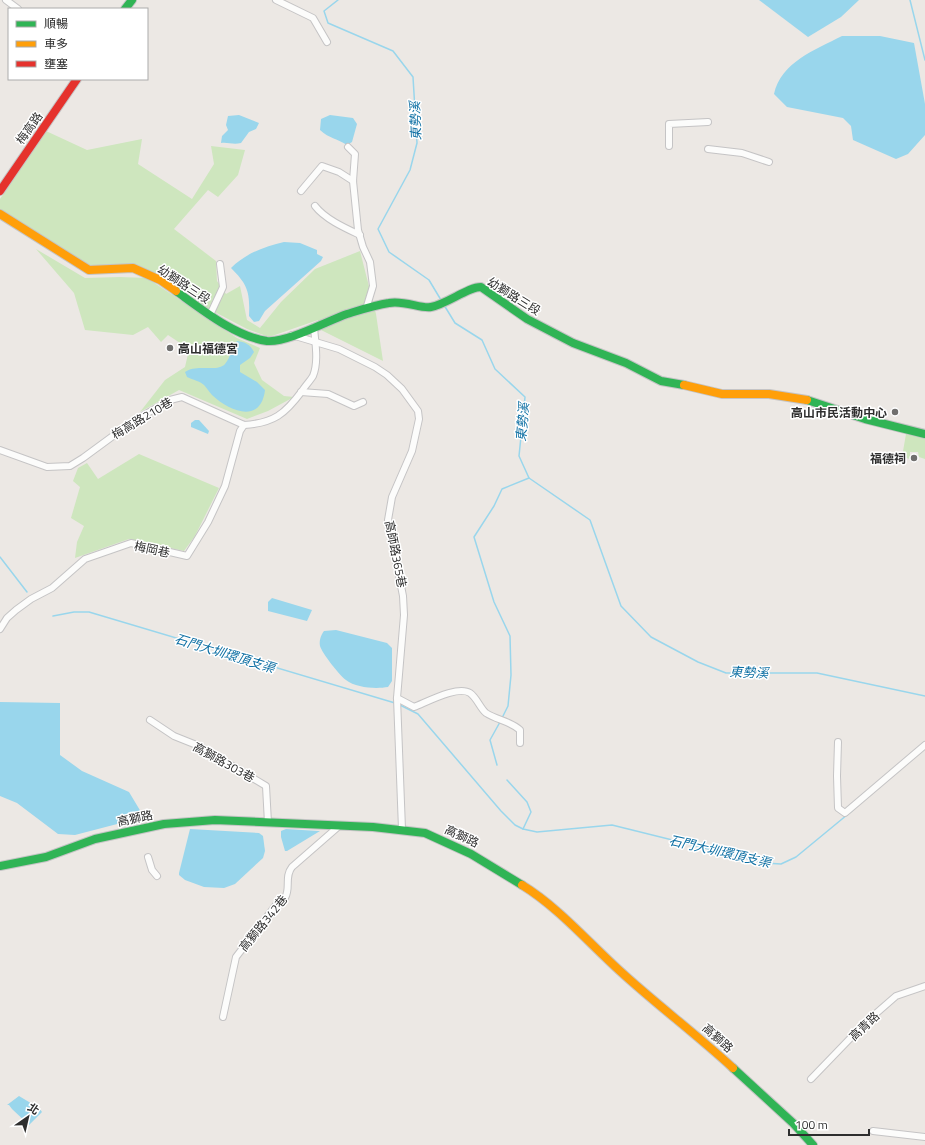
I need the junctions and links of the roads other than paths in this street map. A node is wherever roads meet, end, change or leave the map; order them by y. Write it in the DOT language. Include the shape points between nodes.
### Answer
graph roads {
  1 [pos="6,0"];
  2 [pos="132,0"];
  3 [pos="276,0"];
  4 [pos="17,8"];
  5 [pos="126,8"];
  6 [pos="327,42"];
  7 [pos="76,80"];
  8 [pos="708,122"];
  9 [pos="669,146"];
  10 [pos="348,147"];
  11 [pos="708,149"];
  12 [pos="769,162"];
  13 [pos="353,181"];
  14 [pos="0,191"];
  15 [pos="301,191"];
  16 [pos="315,206"];
  17 [pos="0,214"];
  18 [pos="360,235"];
  19 [pos="220,264"];
  20 [pos="366,309"];
  21 [pos="210,315"];
  22 [pos="314,327"];
  23 [pos="292,335"];
  24 [pos="315,342"];
  25 [pos="301,392"];
  26 [pos="362,402"];
  27 [pos="244,425"];
  28 [pos="925,434"];
  29 [pos="0,450"];
  30 [pos="0,629"];
  31 [pos="397,698"];
  32 [pos="150,720"];
  33 [pos="838,742"];
  34 [pos="520,743"];
  35 [pos="925,745"];
  36 [pos="268,823"];
  37 [pos="339,826"];
  38 [pos="402,829"];
  39 [pos="148,857"];
  40 [pos="0,866"];
  41 [pos="157,876"];
  42 [pos="925,986"];
  43 [pos="223,1017"];
  44 [pos="811,1079"];
  45 [pos="874,1131"];
  46 [pos="925,1137"];
  47 [pos="813,1145"];
  1 -- 4 [label="street"];
  2 -- 5 [label="street"];
  3 -- 6 [label="street" via="313,18"];
  7 -- 14 [label="street, 梅高路"];
  8 -- 9 [label="street" via="669,124"];
  10 -- 13 [label="street" via="355,154"];
  11 -- 12 [label="street" via="742,153"];
  13 -- 15 [label="street" via="339,172 322,166"];
  13 -- 18 [label="street"];
  16 -- 18 [label="street" via="318,211"];
  17 -- 21 [label="street, 幼獅路三段" via="89,270 132,268 160,280"];
  18 -- 20 [label="street" via="370,262 373,286"];
  19 -- 21 [label="street" via="224,287"];
  20 -- 22 [label="street, 幼獅路三段"];
  20 -- 28 [label="street, 幼獅路三段" via="404,302 429,308 481,287 526,319 661,381 722,394 769,394 807,400 865,419"];
  21 -- 23 [label="street, 幼獅路三段" via="241,333 267,341"];
  22 -- 23 [label="street, 幼獅路三段"];
  22 -- 24 [label="street"];
  23 -- 24 [label="street, 高師路365巷"];
  24 -- 25 [label="street" via="313,375"];
  24 -- 31 [label="street, 高師路365巷" via="338,349 387,375 402,389 418,411 419,419 412,451 392,497 388,520 404,596"];
  25 -- 26 [label="street" via="328,394 354,406"];
  25 -- 27 [label="street" via="285,412 255,424"];
  27 -- 29 [label="street, 梅高路210巷" via="182,397 170,400 132,422 70,466 47,466"];
  27 -- 30 [label="street, 梅岡巷" via="240,430 226,486 187,556 131,543 85,559 52,588 16,610"];
  31 -- 34 [label="street" via="414,707 448,693 466,691 472,694 485,712 515,725 520,730"];
  31 -- 38 [label="street, 高師路365巷"];
  32 -- 36 [label="street, 高獅路303巷" via="174,736 199,746 266,786"];
  33 -- 35 [label="street" via="838,808 845,813"];
  36 -- 37 [label="street, 高獅路"];
  36 -- 40 [label="street, 高獅路" via="215,820 164,824 95,839 46,857"];
  37 -- 38 [label="street, 高獅路"];
  37 -- 43 [label="street, 高獅路342巷" via="288,872 289,890 285,898 279,901 236,957"];
  38 -- 47 [label="street, 高獅路" via="425,833 472,854 540,896 621,972 703,1040 793,1123"];
  39 -- 41 [label="street"];
  42 -- 44 [label="street, 高青路" via="896,996 865,1023"];
  45 -- 46 [label="street"];
}
